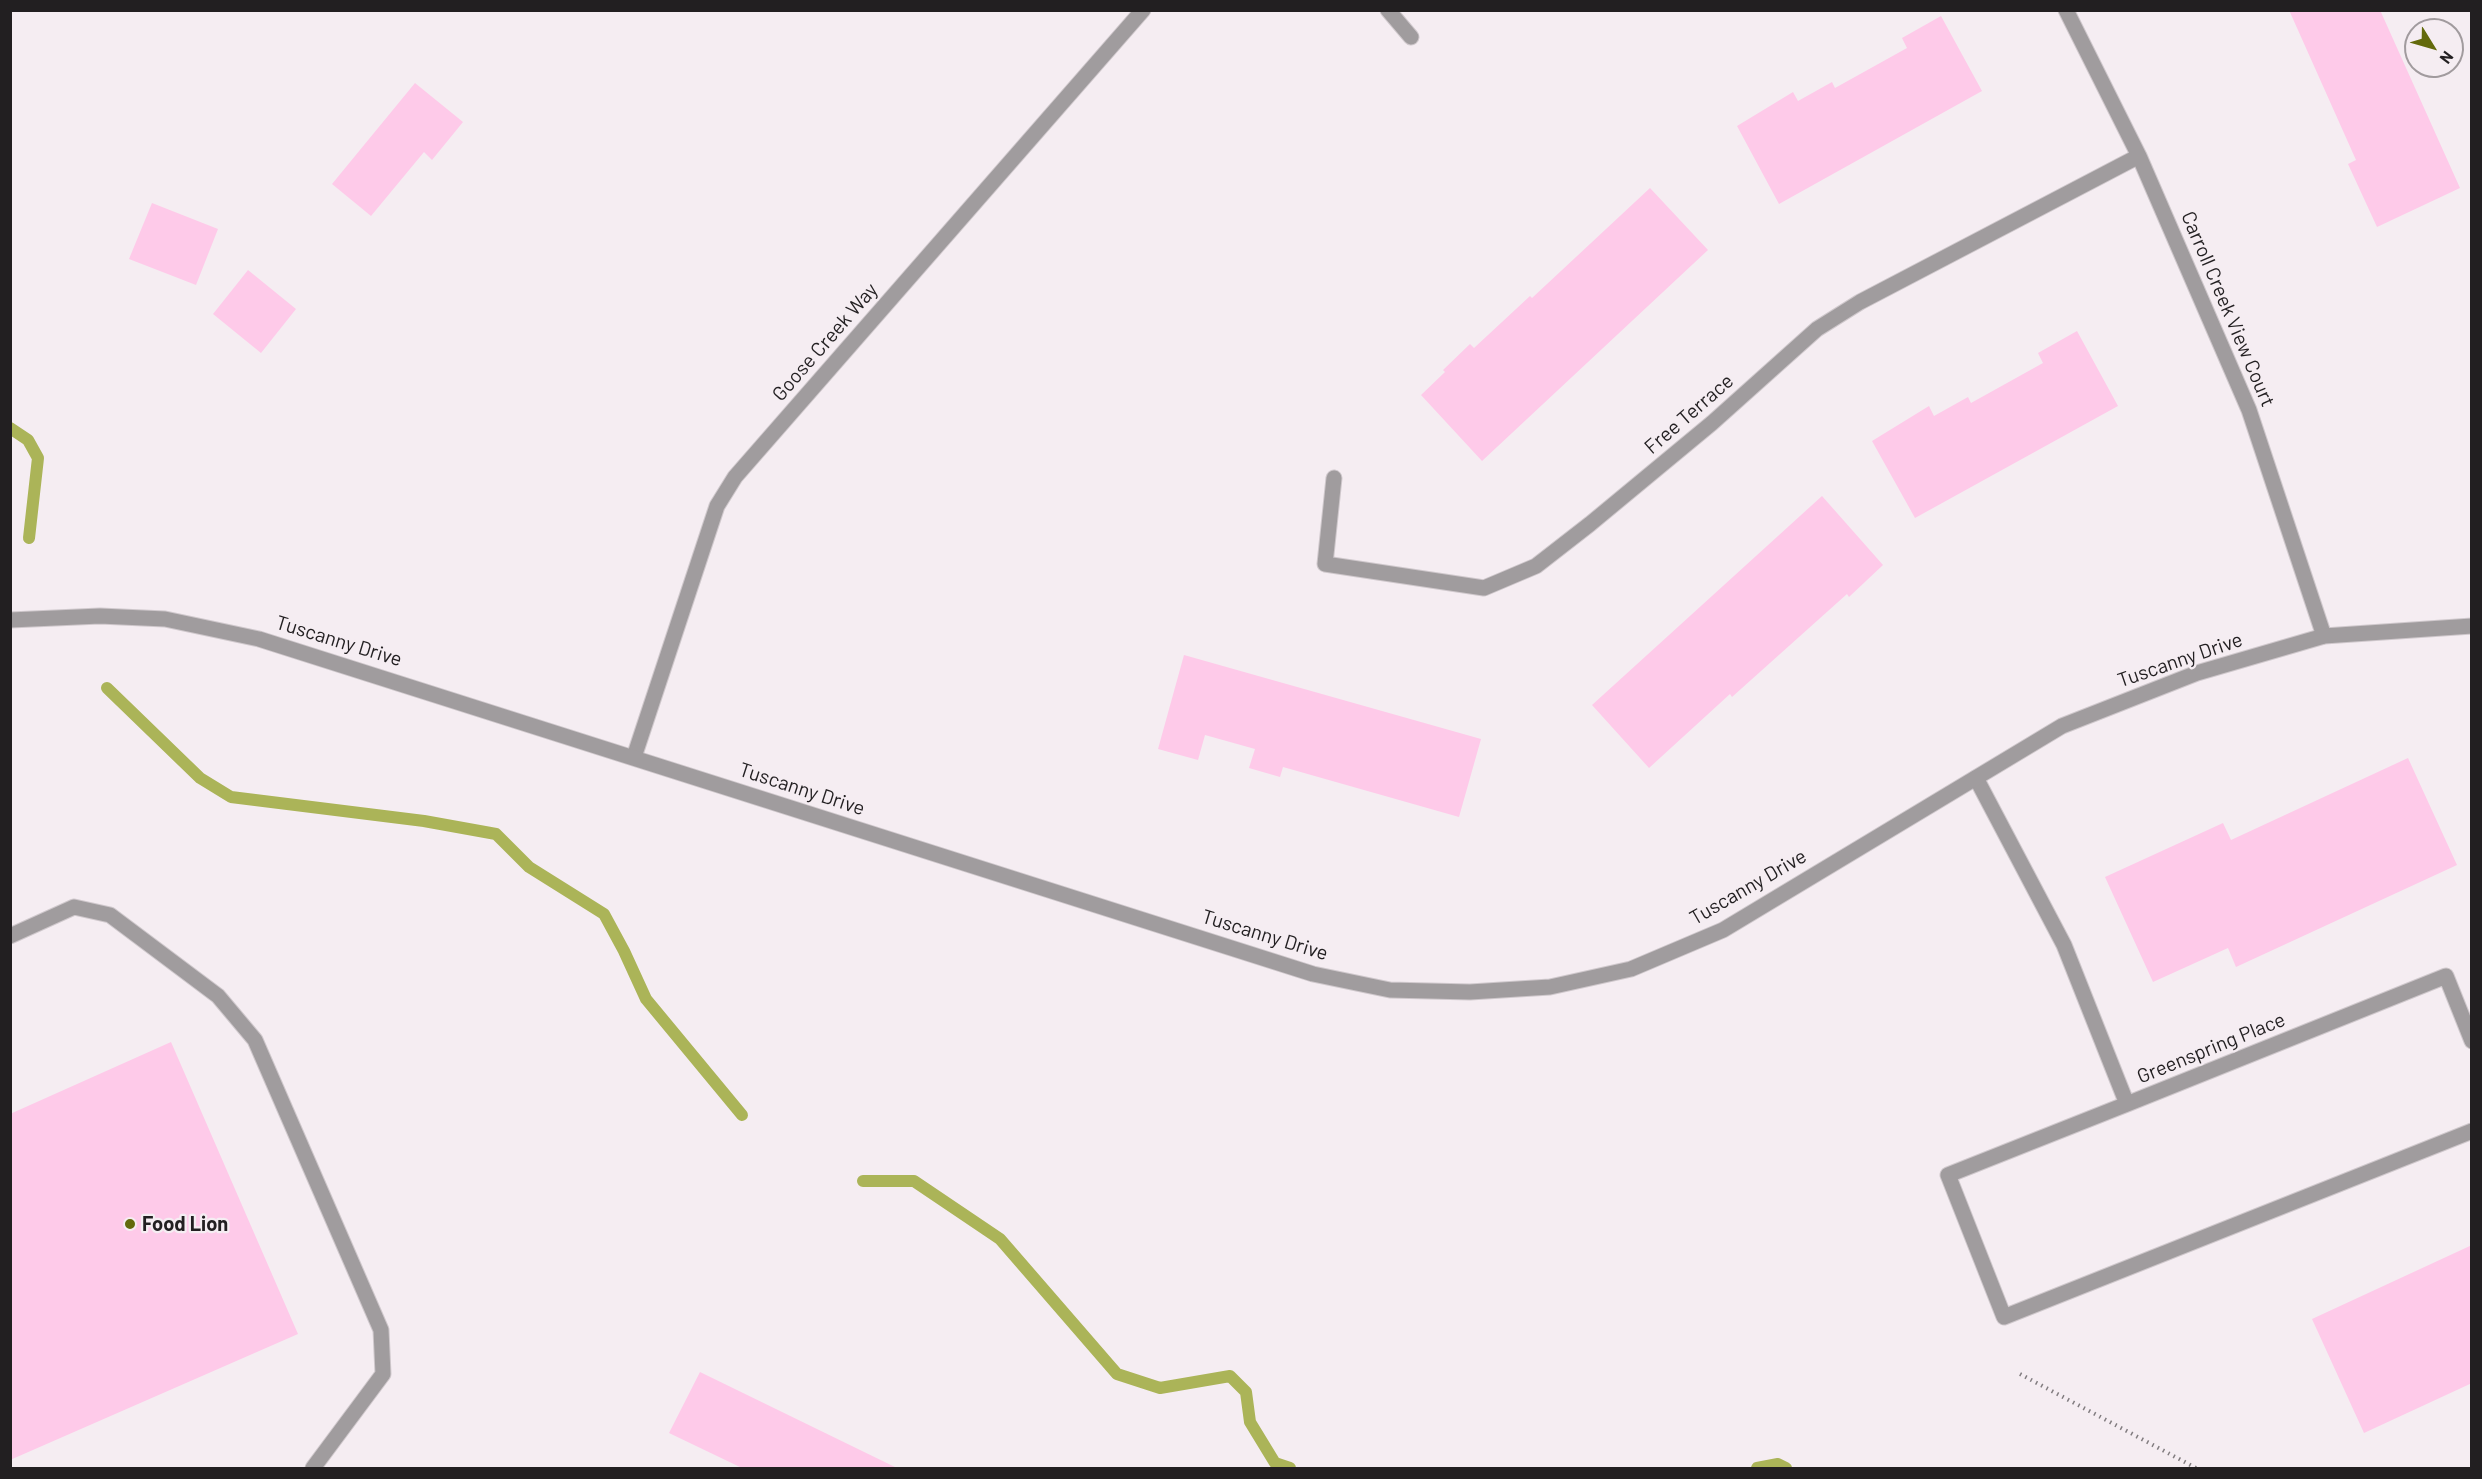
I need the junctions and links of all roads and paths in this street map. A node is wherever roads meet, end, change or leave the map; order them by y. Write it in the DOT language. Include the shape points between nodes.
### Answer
graph roads {
  1 [pos="1143,10"];
  2 [pos="1388,10"];
  3 [pos="2066,10"];
  4 [pos="1411,37"];
  5 [pos="2139,156"];
  6 [pos="1334,478"];
  7 [pos="10,620"];
  8 [pos="2472,626"];
  9 [pos="2324,636"];
  10 [pos="634,757"];
  11 [pos="1976,777"];
  12 [pos="10,936"];
  13 [pos="2472,1041"];
  14 [pos="2127,1104"];
  15 [pos="2472,1131"];
  16 [pos="2020,1374"];
  17 [pos="313,1468"];
  18 [pos="2196,1468"];
  1 -- 10 [label="street, Goose Creek Way" via="735,477 717,506"];
  2 -- 4 [label="street"];
  3 -- 5 [label="street, Carroll Creek View Court"];
  5 -- 6 [label="street, Free Terrace" via="1860,302 1817,329 1590,525 1536,566 1484,588 1324,564"];
  5 -- 9 [label="street, Carroll Creek View Court" via="2249,410"];
  7 -- 10 [label="street, Tuscanny Drive" via="100,616 165,619 259,639"];
  8 -- 9 [label="street, Tuscanny Drive"];
  9 -- 11 [label="street, Tuscanny Drive" via="2197,672 2062,726"];
  10 -- 11 [label="street, Tuscanny Drive" via="1313,974 1390,990 1470,992 1550,987 1631,969 1723,930"];
  11 -- 14 [label="street, Greenspring Place" via="2064,945"];
  12 -- 17 [label="street" via="74,907 110,915 218,996 255,1040 381,1330 383,1374"];
  13 -- 14 [label="street, Greenspring Place" via="2446,976"];
  14 -- 15 [label="street" via="1948,1176 2004,1317"];
  16 -- 18 [label="path"];
}
